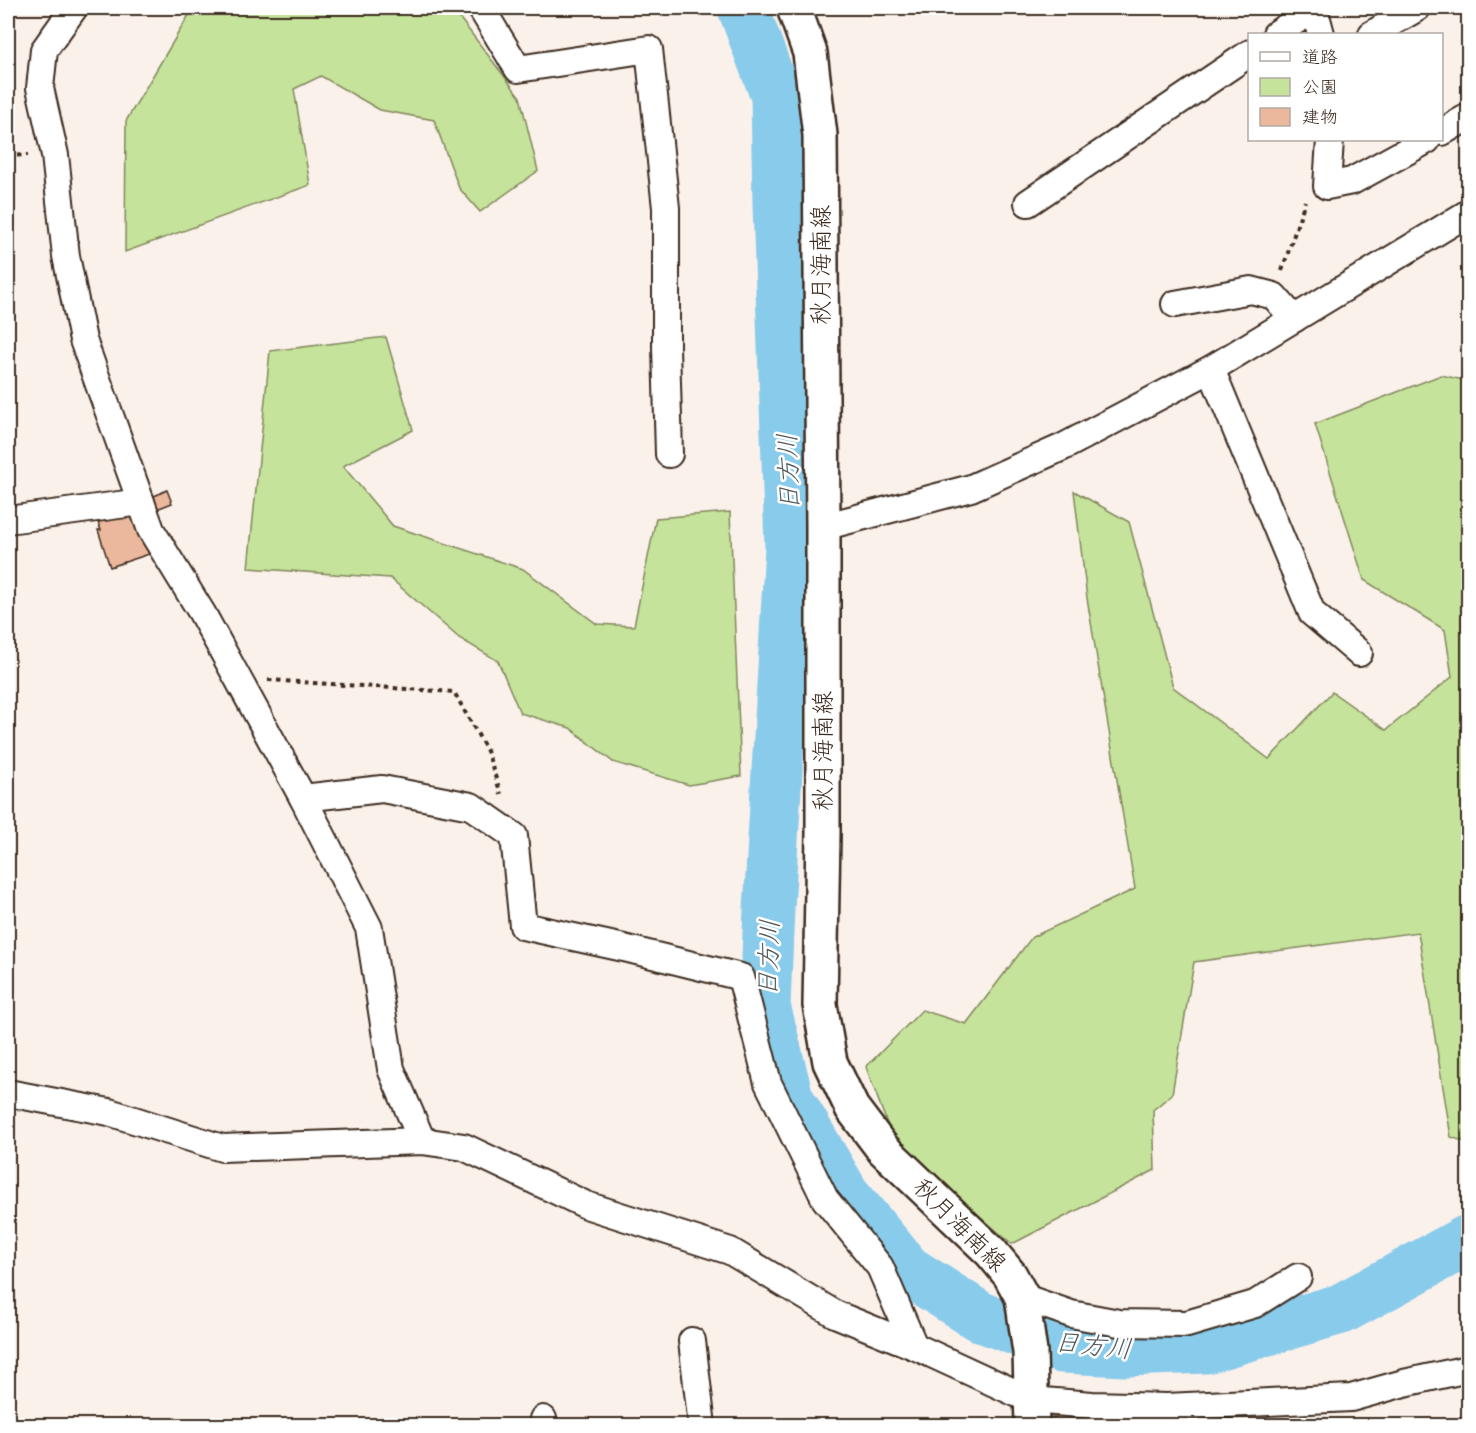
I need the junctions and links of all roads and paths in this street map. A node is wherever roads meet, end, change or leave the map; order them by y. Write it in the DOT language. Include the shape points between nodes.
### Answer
graph roads {
  1 [pos="74,8"];
  2 [pos="481,8"];
  3 [pos="794,8"];
  4 [pos="1315,8"];
  5 [pos="1418,8"];
  6 [pos="1278,33"];
  7 [pos="1321,33"];
  8 [pos="1373,33"];
  9 [pos="1248,54"];
  10 [pos="1468,117"];
  11 [pos="1443,131"];
  12 [pos="1330,141"];
  13 [pos="1426,141"];
  14 [pos="1327,186"];
  15 [pos="1028,203"];
  16 [pos="1468,213"];
  17 [pos="1274,296"];
  18 [pos="1175,304"];
  19 [pos="1294,319"];
  20 [pos="1211,369"];
  21 [pos="669,454"];
  22 [pos="141,502"];
  23 [pos="8,520"];
  24 [pos="823,527"];
  25 [pos="1359,653"];
  26 [pos="237,678"];
  27 [pos="303,798"];
  28 [pos="514,836"];
  29 [pos="8,1093"];
  30 [pos="422,1141"];
  31 [pos="1298,1277"];
  32 [pos="1023,1301"];
  33 [pos="692,1341"];
  34 [pos="914,1346"];
  35 [pos="1468,1369"];
  36 [pos="1031,1413"];
  37 [pos="702,1425"];
  1 -- 22 [label="street" via="44,50 40,88 55,155 66,256 83,340"];
  2 -- 21 [label="street" via="518,69 649,49 666,208"];
  3 -- 24 [label="main road, 秋月海南線" via="810,53 820,135"];
  4 -- 6 [label="street"];
  4 -- 7 [label="street"];
  5 -- 8 [label="street"];
  9 -- 15 [label="street"];
  10 -- 11 [label="street"];
  12 -- 14 [label="street"];
  13 -- 14 [label="street" via="1352,181"];
  14 -- 17 [label="path" via="1306,198"];
  16 -- 19 [label="street"];
  17 -- 18 [label="street" via="1251,290"];
  17 -- 19 [label="street"];
  19 -- 20 [label="street"];
  20 -- 24 [label="street" via="1063,447 970,488"];
  20 -- 25 [label="street" via="1312,613"];
  22 -- 23 [label="street"];
  22 -- 26 [label="street" via="151,530"];
  24 -- 32 [label="main road, 秋月海南線" via="820,1005 830,1062 852,1108 883,1149 991,1252 1010,1275"];
  26 -- 27 [label="street"];
  26 -- 28 [label="path" via="454,693 487,751"];
  27 -- 28 [label="street" via="382,789 471,806"];
  27 -- 30 [label="street" via="369,928 391,1070"];
  28 -- 34 [label="street" via="523,926 741,977 768,1083 825,1199 880,1267"];
  29 -- 30 [label="street" via="109,1112 222,1148"];
  30 -- 34 [label="street" via="464,1147 586,1205 730,1251 835,1314"];
  31 -- 32 [label="street" via="1255,1305 1187,1324 1119,1323"];
  32 -- 36 [label="main road, 秋月海南線" via="1030,1352"];
  33 -- 37 [label="street"];
  34 -- 36 [label="street"];
  35 -- 36 [label="street" via="1351,1398 1167,1407 1092,1405"];
}
